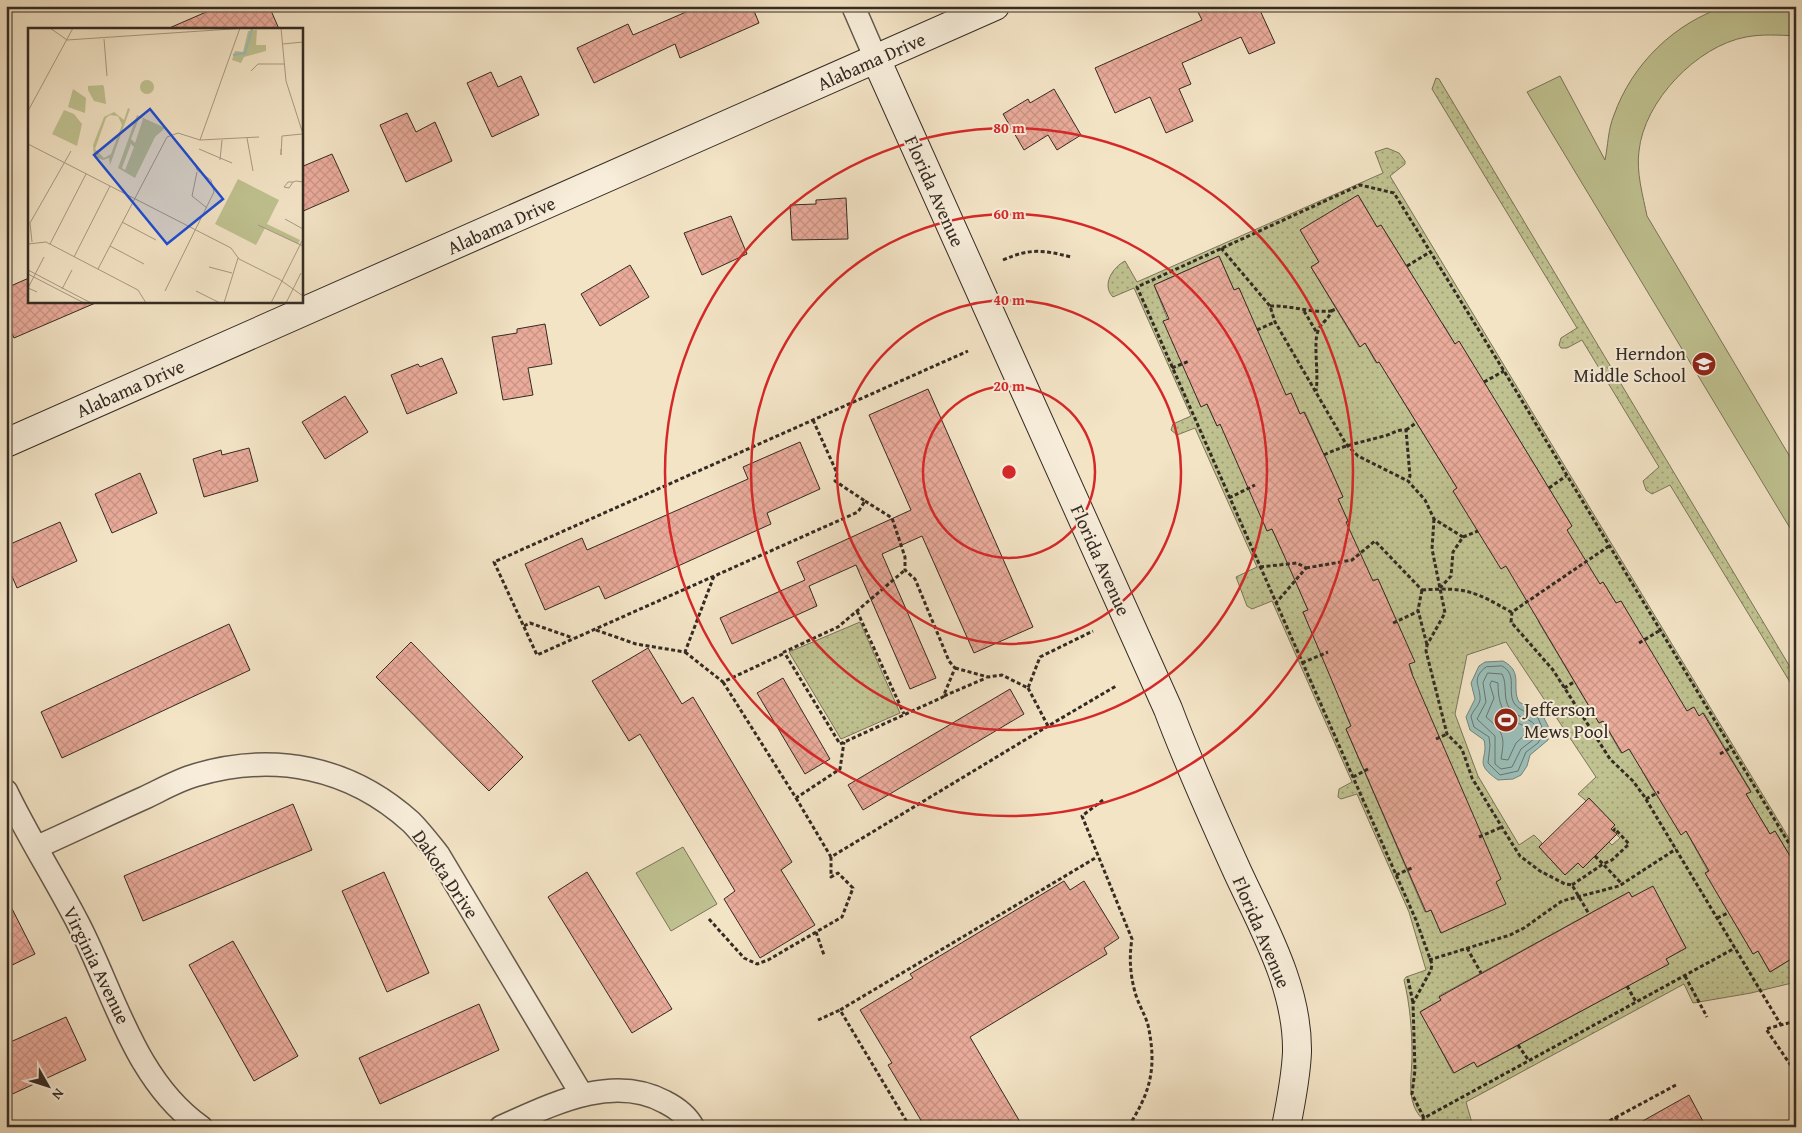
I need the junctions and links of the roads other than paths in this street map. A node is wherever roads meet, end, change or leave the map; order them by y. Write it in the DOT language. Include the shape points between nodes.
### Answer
graph roads {
  1 [pos="853,6"];
  2 [pos="996,6"];
  3 [pos="876,59"];
  4 [pos="6,443"];
  5 [pos="6,792"];
  6 [pos="37,847"];
  7 [pos="582,1094"];
  8 [pos="201,1127"];
  9 [pos="501,1127"];
  10 [pos="693,1127"];
  11 [pos="1286,1127"];
  1 -- 3 [label="street, Florida Avenue"];
  2 -- 3 [label="street, Alabama Drive"];
  3 -- 4 [label="street, Alabama Drive"];
  3 -- 11 [label="street, Florida Avenue" via="1168,708 1189,767 1281,968 1292,1009 1297,1051"];
  5 -- 6 [label="street, Virginia Avenue"];
  6 -- 7 [label="street, Dakota Drive" via="194,775 230,766 269,763 309,768 343,778 378,796 406,818 438,854"];
  6 -- 8 [label="street, Virginia Avenue" via="80,925 140,1055 163,1091"];
  7 -- 9 [label="street"];
  7 -- 10 [label="street" via="628,1091 653,1095 674,1106"];
}
